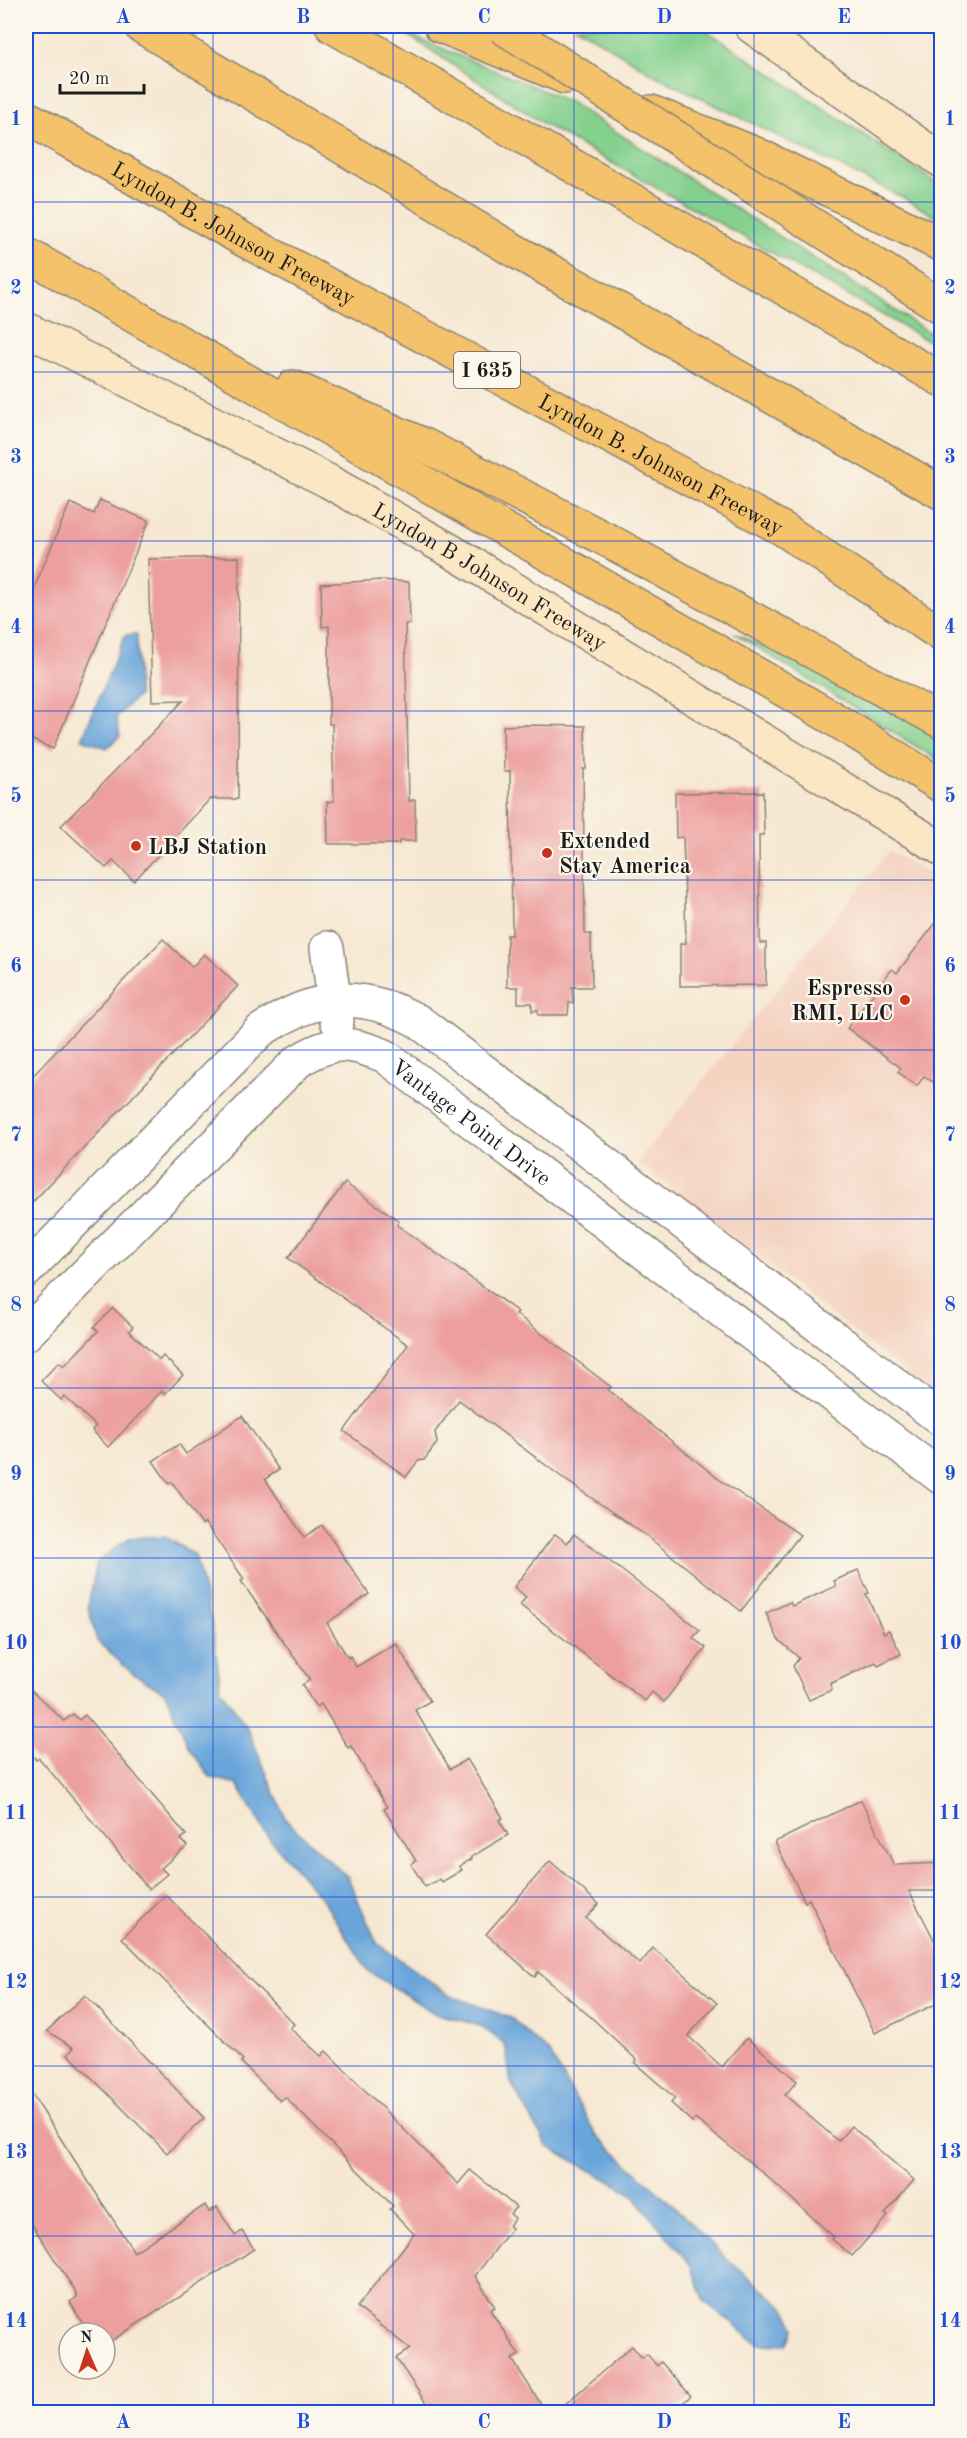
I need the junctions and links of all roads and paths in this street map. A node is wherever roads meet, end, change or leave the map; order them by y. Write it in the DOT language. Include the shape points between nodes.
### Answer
graph roads {
  1 [pos="141,26"];
  2 [pos="332,26"];
  3 [pos="441,26"];
  4 [pos="501,26"];
  5 [pos="751,26"];
  6 [pos="26,92"];
  7 [pos="26,117"];
  8 [pos="942,161"];
  9 [pos="130,176"];
  10 [pos="942,245"];
  11 [pos="26,254"];
  12 [pos="26,267"];
  13 [pos="942,307"];
  14 [pos="26,329"];
  15 [pos="942,380"];
  16 [pos="942,493"];
  17 [pos="942,636"];
  18 [pos="942,722"];
  19 [pos="942,786"];
  20 [pos="942,849"];
  21 [pos="327,948"];
  22 [pos="334,1000"];
  23 [pos="340,1044"];
  24 [pos="26,1271"];
  25 [pos="26,1334"];
  26 [pos="855,1355"];
  27 [pos="826,1391"];
  28 [pos="942,1420"];
  29 [pos="942,1478"];
  1 -- 16 [label="highway" via="510,248"];
  2 -- 15 [label="highway"];
  3 -- 10 [label="highway" via="756,154"];
  4 -- 13 [label="highway, bridge"];
  5 -- 8 [label="main road"];
  6 -- 9 [label="highway"];
  7 -- 9 [label="highway, Lyndon B. Johnson Freeway / I 635"];
  9 -- 17 [label="highway, Lyndon B. Johnson Freeway / I 635" via="783,529"];
  11 -- 19 [label="highway" via="831,717"];
  12 -- 18 [label="highway" via="426,446"];
  14 -- 20 [label="main road, Lyndon B Johnson Freeway" via="328,481"];
  21 -- 22 [label="street"];
  22 -- 23 [label="street"];
  22 -- 24 [label="street" via="306,1005 260,1032"];
  22 -- 26 [label="street" via="391,1007 418,1021"];
  23 -- 25 [label="street, Vantage Point Drive" via="317,1049 297,1062"];
  23 -- 27 [label="street, Vantage Point Drive" via="385,1056"];
  26 -- 27 [label="street"];
  26 -- 28 [label="street"];
  27 -- 29 [label="street, Vantage Point Drive"];
}
